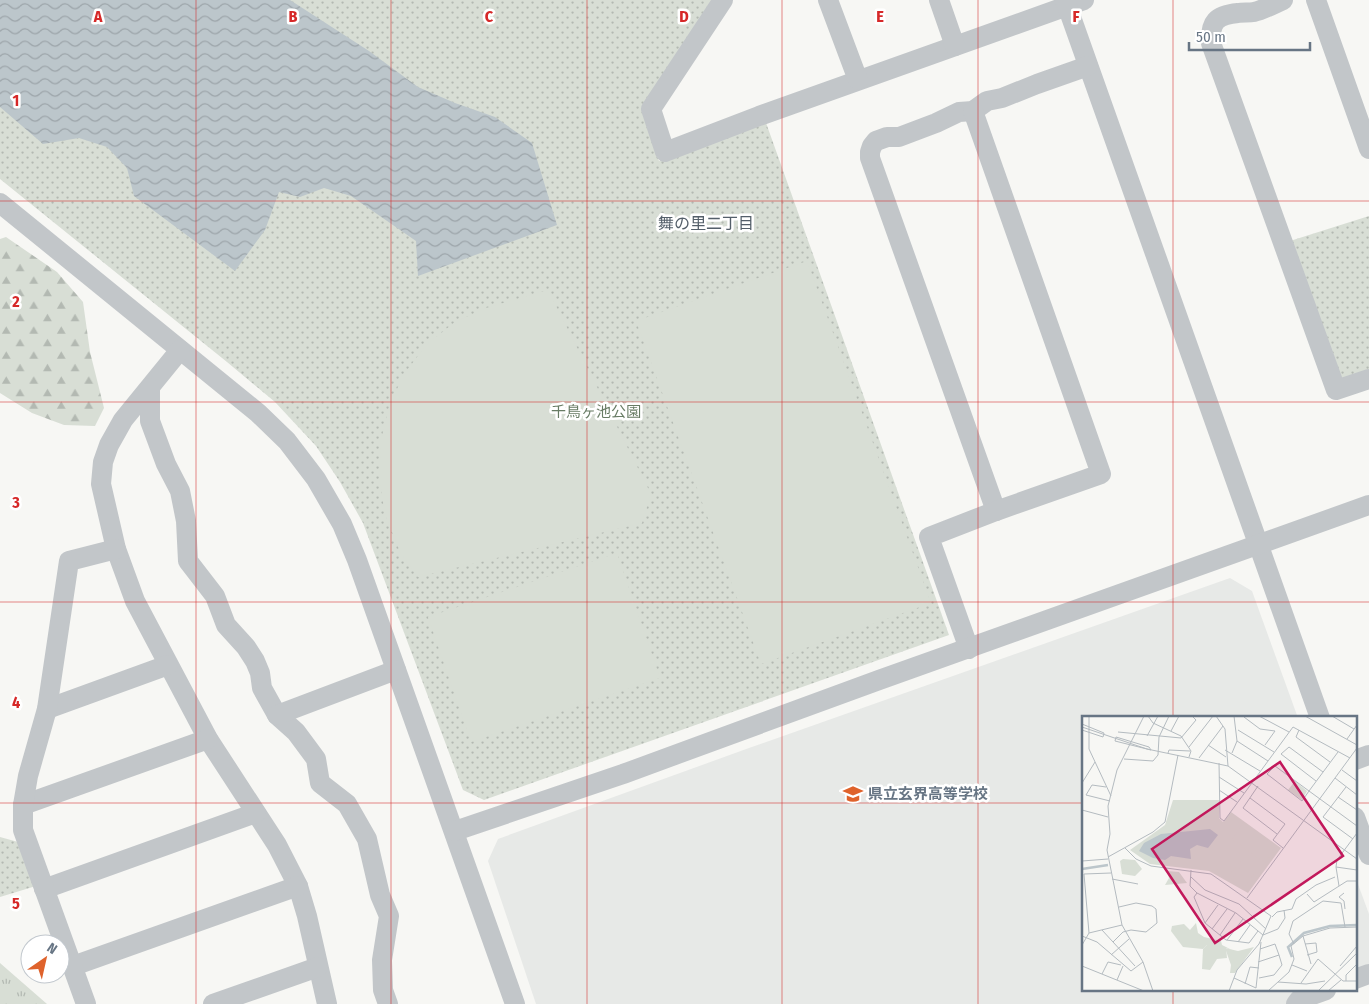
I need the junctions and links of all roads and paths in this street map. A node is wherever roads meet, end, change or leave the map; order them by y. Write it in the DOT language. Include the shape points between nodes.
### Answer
graph roads {
  1 [pos="723,0"];
  2 [pos="828,0"];
  3 [pos="939,0"];
  4 [pos="1283,0"];
  5 [pos="1316,0"];
  6 [pos="1072,2"];
  7 [pos="955,46"];
  8 [pos="1088,66"];
  9 [pos="858,80"];
  10 [pos="973,111"];
  11 [pos="1369,149"];
  12 [pos="0,203"];
  13 [pos="180,350"];
  14 [pos="1369,379"];
  15 [pos="150,388"];
  16 [pos="1369,505"];
  17 [pos="996,511"];
  18 [pos="1258,544"];
  19 [pos="116,549"];
  20 [pos="969,649"];
  21 [pos="168,665"];
  22 [pos="396,670"];
  23 [pos="47,709"];
  24 [pos="277,715"];
  25 [pos="1319,716"];
  26 [pos="208,739"];
  27 [pos="1369,755"];
  28 [pos="1356,760"];
  29 [pos="23,805"];
  30 [pos="256,813"];
  31 [pos="1356,819"];
  32 [pos="454,831"];
  33 [pos="1369,855"];
  34 [pos="298,886"];
  35 [pos="44,889"];
  36 [pos="73,966"];
  37 [pos="318,967"];
  38 [pos="1369,974"];
  39 [pos="1356,979"];
  40 [pos="1321,992"];
  41 [pos="86,1004"];
  42 [pos="213,1004"];
  43 [pos="327,1004"];
  44 [pos="388,1004"];
  45 [pos="515,1004"];
  46 [pos="1296,1004"];
  1 -- 9 [label="street" via="651,110 665,152"];
  2 -- 9 [label="street"];
  3 -- 7 [label="street"];
  4 -- 14 [label="street" via="1253,12 1221,17 1213,23 1211,43 1336,390"];
  5 -- 11 [label="street"];
  6 -- 7 [label="street"];
  6 -- 8 [label="street"];
  7 -- 9 [label="street"];
  8 -- 10 [label="street" via="987,102"];
  8 -- 18 [label="street"];
  10 -- 17 [label="street" via="959,112 899,137 876,141 870,158"];
  10 -- 17 [label="street" via="1102,474"];
  12 -- 13 [label="street"];
  13 -- 15 [label="street"];
  13 -- 22 [label="street" via="258,413 287,441 316,479 342,524"];
  15 -- 19 [label="street" via="124,420 103,462 101,484"];
  15 -- 24 [label="street" via="150,421 180,491 186,521 188,561 215,596 226,625 256,661 262,688"];
  16 -- 18 [label="street"];
  17 -- 20 [label="street" via="929,537"];
  18 -- 20 [label="street"];
  18 -- 25 [label="street"];
  19 -- 21 [label="street" via="135,601"];
  19 -- 23 [label="street" via="69,561"];
  20 -- 32 [label="street" via="623,774"];
  21 -- 23 [label="street"];
  21 -- 26 [label="street"];
  22 -- 24 [label="street"];
  22 -- 32 [label="street"];
  23 -- 29 [label="street"];
  24 -- 44 [label="street" via="296,732 316,759 320,783 347,804 367,839 388,916 382,960 383,990"];
  26 -- 29 [label="street"];
  26 -- 30 [label="street"];
  27 -- 28 [label="street"];
  29 -- 35 [label="street" via="23,830"];
  30 -- 34 [label="street"];
  30 -- 35 [label="street"];
  31 -- 33 [label="street"];
  32 -- 45 [label="street"];
  34 -- 36 [label="street"];
  34 -- 37 [label="street" via="308,916"];
  35 -- 36 [label="street"];
  36 -- 41 [label="street"];
  37 -- 42 [label="street"];
  37 -- 43 [label="street"];
  38 -- 39 [label="street"];
  40 -- 46 [label="street"];
}
